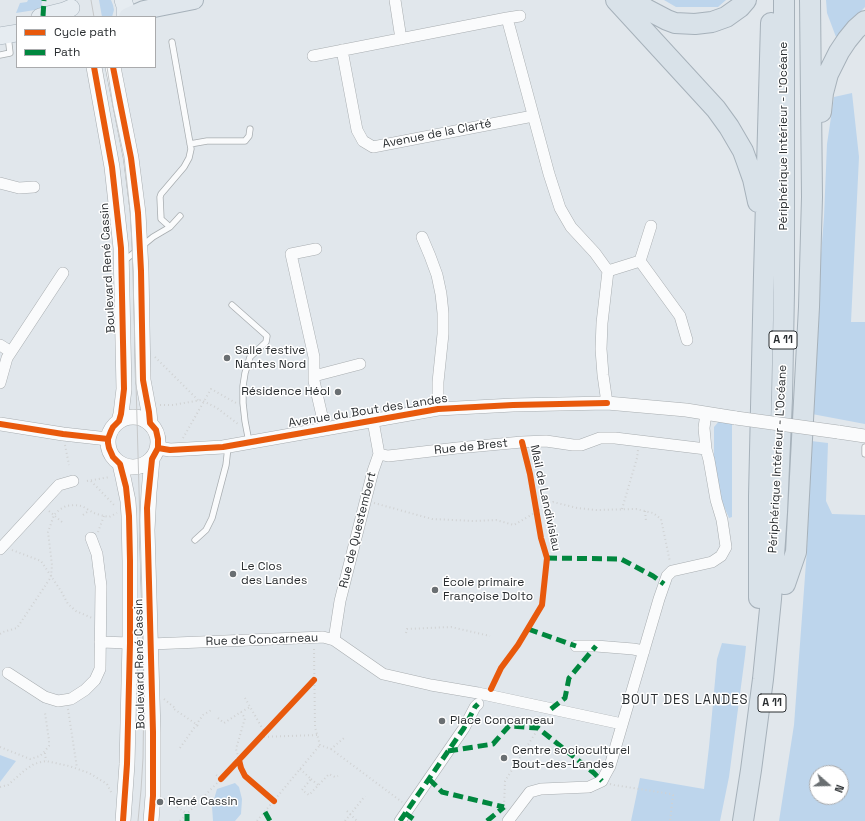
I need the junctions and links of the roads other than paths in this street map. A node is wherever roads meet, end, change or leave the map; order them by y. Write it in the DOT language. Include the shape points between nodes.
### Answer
graph roads {
  1 [pos="123,0"];
  2 [pos="194,0"];
  3 [pos="395,0"];
  4 [pos="616,0"];
  5 [pos="634,0"];
  6 [pos="746,0"];
  7 [pos="771,0"];
  8 [pos="784,0"];
  9 [pos="797,0"];
  10 [pos="810,0"];
  11 [pos="72,8"];
  12 [pos="44,16"];
  13 [pos="124,16"];
  14 [pos="130,16"];
  15 [pos="520,16"];
  16 [pos="507,18"];
  17 [pos="865,21"];
  18 [pos="8,30"];
  19 [pos="401,39"];
  20 [pos="172,42"];
  21 [pos="342,50"];
  22 [pos="0,54"];
  23 [pos="314,56"];
  24 [pos="94,68"];
  25 [pos="113,68"];
  26 [pos="533,116"];
  27 [pos="250,129"];
  28 [pos="190,144"];
  29 [pos="0,183"];
  30 [pos="34,187"];
  31 [pos="812,197"];
  32 [pos="180,216"];
  33 [pos="651,226"];
  34 [pos="170,227"];
  35 [pos="422,237"];
  36 [pos="140,248"];
  37 [pos="316,249"];
  38 [pos="640,261"];
  39 [pos="121,264"];
  40 [pos="608,271"];
  41 [pos="63,274"];
  42 [pos="764,275"];
  43 [pos="232,306"];
  44 [pos="686,340"];
  45 [pos="0,345"];
  46 [pos="11,352"];
  47 [pos="360,364"];
  48 [pos="314,376"];
  49 [pos="0,383"];
  50 [pos="607,403"];
  51 [pos="438,409"];
  52 [pos="706,413"];
  53 [pos="119,421"];
  54 [pos="374,421"];
  55 [pos="150,423"];
  56 [pos="0,424"];
  57 [pos="325,429"];
  58 [pos="865,436"];
  59 [pos="108,439"];
  60 [pos="249,442"];
  61 [pos="228,446"];
  62 [pos="865,447"];
  63 [pos="706,449"];
  64 [pos="155,454"];
  65 [pos="378,454"];
  66 [pos="865,454"];
  67 [pos="122,470"];
  68 [pos="73,481"];
  69 [pos="92,540"];
  70 [pos="195,540"];
  71 [pos="5,550"];
  72 [pos="785,584"];
  73 [pos="334,640"];
  74 [pos="100,642"];
  75 [pos="130,643"];
  76 [pos="151,644"];
  77 [pos="576,646"];
  78 [pos="638,650"];
  79 [pos="8,672"];
  80 [pos="763,679"];
  81 [pos="478,704"];
  82 [pos="622,724"];
  83 [pos="124,814"];
  84 [pos="511,818"];
  85 [pos="151,821"];
  86 [pos="400,821"];
  87 [pos="743,821"];
  88 [pos="756,821"];
  1 -- 13 [label="main road"];
  2 -- 14 [label="highway" via="144,10"];
  3 -- 19 [label="street"];
  4 -- 42 [label="highway" via="716,109 743,150 758,202 760,264"];
  5 -- 6 [label="highway" via="667,20 695,24 726,17"];
  7 -- 42 [label="highway"];
  8 -- 80 [label="highway, Périphérique Intérieur - L’Océane / A 11" via="782,398 777,512"];
  9 -- 72 [label="highway, A 11" via="796,347"];
  10 -- 31 [label="highway"];
  11 -- 12 [label="main road"];
  15 -- 16 [label="street"];
  16 -- 19 [label="street"];
  16 -- 26 [label="street"];
  17 -- 31 [label="highway" via="839,52 828,74 822,102 816,186"];
  18 -- 22 [label="lane" via="10,53"];
  19 -- 21 [label="street"];
  20 -- 28 [label="lane"];
  21 -- 23 [label="street"];
  21 -- 26 [label="street, Avenue de la Clarté" via="357,130 363,141 373,146"];
  24 -- 39 [label="main road, Boulevard René Cassin" via="112,167"];
  25 -- 36 [label="main road" via="130,158"];
  26 -- 40 [label="street" via="560,208 571,227"];
  27 -- 28 [label="lane" via="245,141 207,141"];
  28 -- 34 [label="lane" via="187,163 161,194 161,219"];
  29 -- 30 [label="street" via="19,188"];
  31 -- 72 [label="highway" via="796,552"];
  32 -- 34 [label="lane"];
  33 -- 38 [label="street"];
  34 -- 36 [label="lane"];
  35 -- 51 [label="street" via="437,275 443,313"];
  36 -- 39 [label="lane"];
  36 -- 55 [label="main road" via="143,380"];
  37 -- 48 [label="street" via="291,254 314,357"];
  38 -- 40 [label="street"];
  38 -- 44 [label="street" via="680,316"];
  39 -- 53 [label="main road, Boulevard René Cassin" via="124,389"];
  40 -- 50 [label="street" via="601,350"];
  41 -- 46 [label="street"];
  42 -- 80 [label="highway" via="756,663"];
  43 -- 60 [label="lane" via="267,336 266,342 250,358 245,372 244,407"];
  45 -- 46 [label="street"];
  46 -- 49 [label="street"];
  47 -- 48 [label="street"];
  48 -- 57 [label="street"];
  50 -- 51 [label="street, Avenue du Bout des Landes"];
  50 -- 52 [label="street, Avenue du Bout des Landes"];
  51 -- 54 [label="street, Avenue du Bout des Landes"];
  52 -- 58 [label="street, Avenue du Bout des Landes, bridge"];
  52 -- 63 [label="street"];
  53 -- 55 [label="main road" via="135,417"];
  53 -- 59 [label="main road"];
  54 -- 57 [label="street, Avenue du Bout des Landes"];
  54 -- 65 [label="street, Rue de Questembert"];
  55 -- 64 [label="main road" via="158,434 159,444"];
  56 -- 59 [label="street"];
  57 -- 60 [label="street, Avenue du Bout des Landes"];
  59 -- 67 [label="main road" via="110,453"];
  60 -- 61 [label="street, Avenue du Bout des Landes"];
  61 -- 64 [label="street, Avenue du Bout des Landes" via="170,450"];
  61 -- 70 [label="lane" via="226,465 212,518 206,530"];
  62 -- 66 [label="lane"];
  63 -- 65 [label="street, Rue de Brest" via="600,438 581,445 546,441 522,442 388,456"];
  63 -- 78 [label="street" via="726,547 721,556 712,562 672,571 667,576"];
  64 -- 67 [label="main road" via="146,464"];
  64 -- 76 [label="main road, Boulevard René Cassin" via="148,497 147,530"];
  65 -- 73 [label="street, Rue de Questembert" via="340,601"];
  67 -- 75 [label="main road, Boulevard René Cassin" via="129,516"];
  68 -- 71 [label="street" via="59,485"];
  69 -- 74 [label="street" via="97,554 101,586"];
  72 -- 88 [label="highway, A 11" via="777,667"];
  73 -- 76 [label="street, Rue de Concarneau" via="323,637"];
  73 -- 82 [label="street, Rue de Concarneau" via="383,674"];
  74 -- 75 [label="street"];
  74 -- 79 [label="street" via="100,669 95,680 71,699 58,701 45,697"];
  75 -- 83 [label="main road, Boulevard René Cassin"];
  76 -- 85 [label="main road, Boulevard René Cassin"];
  77 -- 78 [label="street"];
  78 -- 82 [label="street"];
  80 -- 87 [label="highway, Périphérique Intérieur - L’Océane / A 11"];
  81 -- 86 [label="street"];
  82 -- 84 [label="street" via="610,766 602,781 589,787 541,789 530,792"];
}
